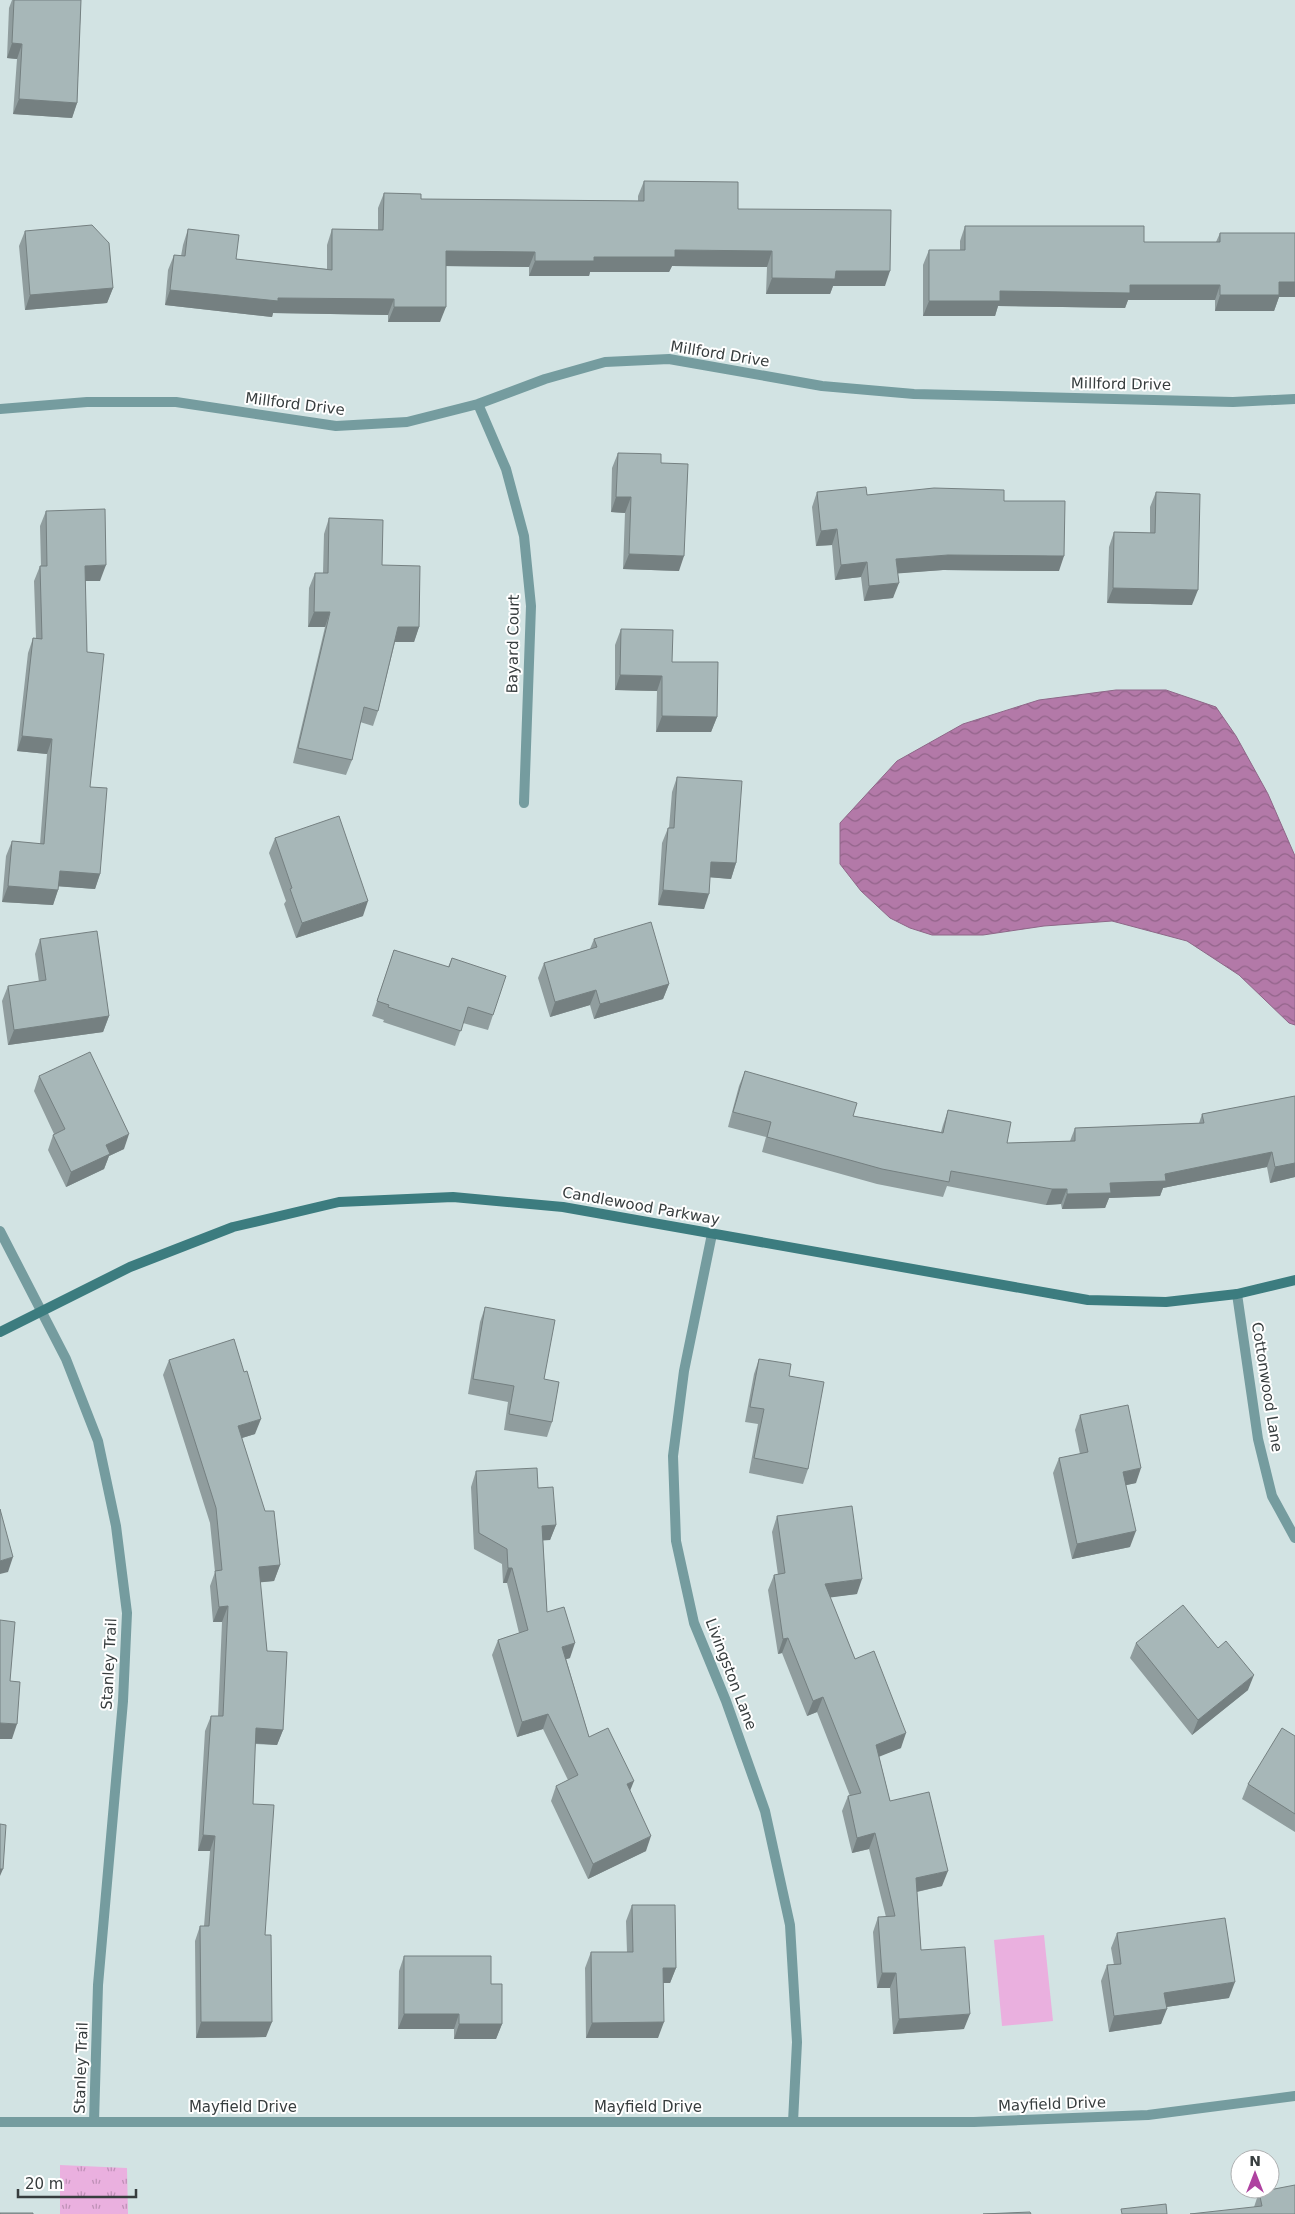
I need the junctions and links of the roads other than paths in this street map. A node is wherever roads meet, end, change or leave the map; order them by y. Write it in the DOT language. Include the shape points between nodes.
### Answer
graph roads {
  1 [pos="1295,399"];
  2 [pos="478,404"];
  3 [pos="0,409"];
  4 [pos="524,803"];
  5 [pos="0,1231"];
  6 [pos="712,1234"];
  7 [pos="1295,1280"];
  8 [pos="1237,1294"];
  9 [pos="41,1312"];
  10 [pos="0,1332"];
  11 [pos="1295,1538"];
  12 [pos="1295,2096"];
  13 [pos="0,2122"];
  14 [pos="94,2122"];
  15 [pos="793,2122"];
  1 -- 2 [label="street, Millford Drive" via="1233,402 914,394 822,386 669,359 606,362 545,379"];
  2 -- 3 [label="street, Millford Drive" via="407,422 336,426 176,402 88,402"];
  2 -- 4 [label="street, Bayard Court" via="506,469 524,536 531,606"];
  5 -- 9 [label="street, Stanley Trail"];
  6 -- 8 [label="street, Candlewood Parkway" via="1088,1300 1166,1302"];
  6 -- 9 [label="street, Candlewood Parkway" via="563,1207 462,1198 340,1202 233,1227 130,1267"];
  6 -- 15 [label="street, Livingston Lane" via="684,1372 673,1456 676,1541 694,1623 765,1811 790,1925 797,2042"];
  7 -- 8 [label="street, Candlewood Parkway"];
  8 -- 11 [label="street, Cottonwood Lane" via="1258,1439 1272,1496"];
  9 -- 10 [label="street, Candlewood Parkway"];
  9 -- 14 [label="street, Stanley Trail" via="66,1359 98,1441 116,1526 126,1613 123,1701 98,1985"];
  12 -- 15 [label="street, Mayfield Drive" via="1148,2115 974,2122"];
  13 -- 14 [label="street, Mayfield Drive"];
  14 -- 15 [label="street, Mayfield Drive"];
}
